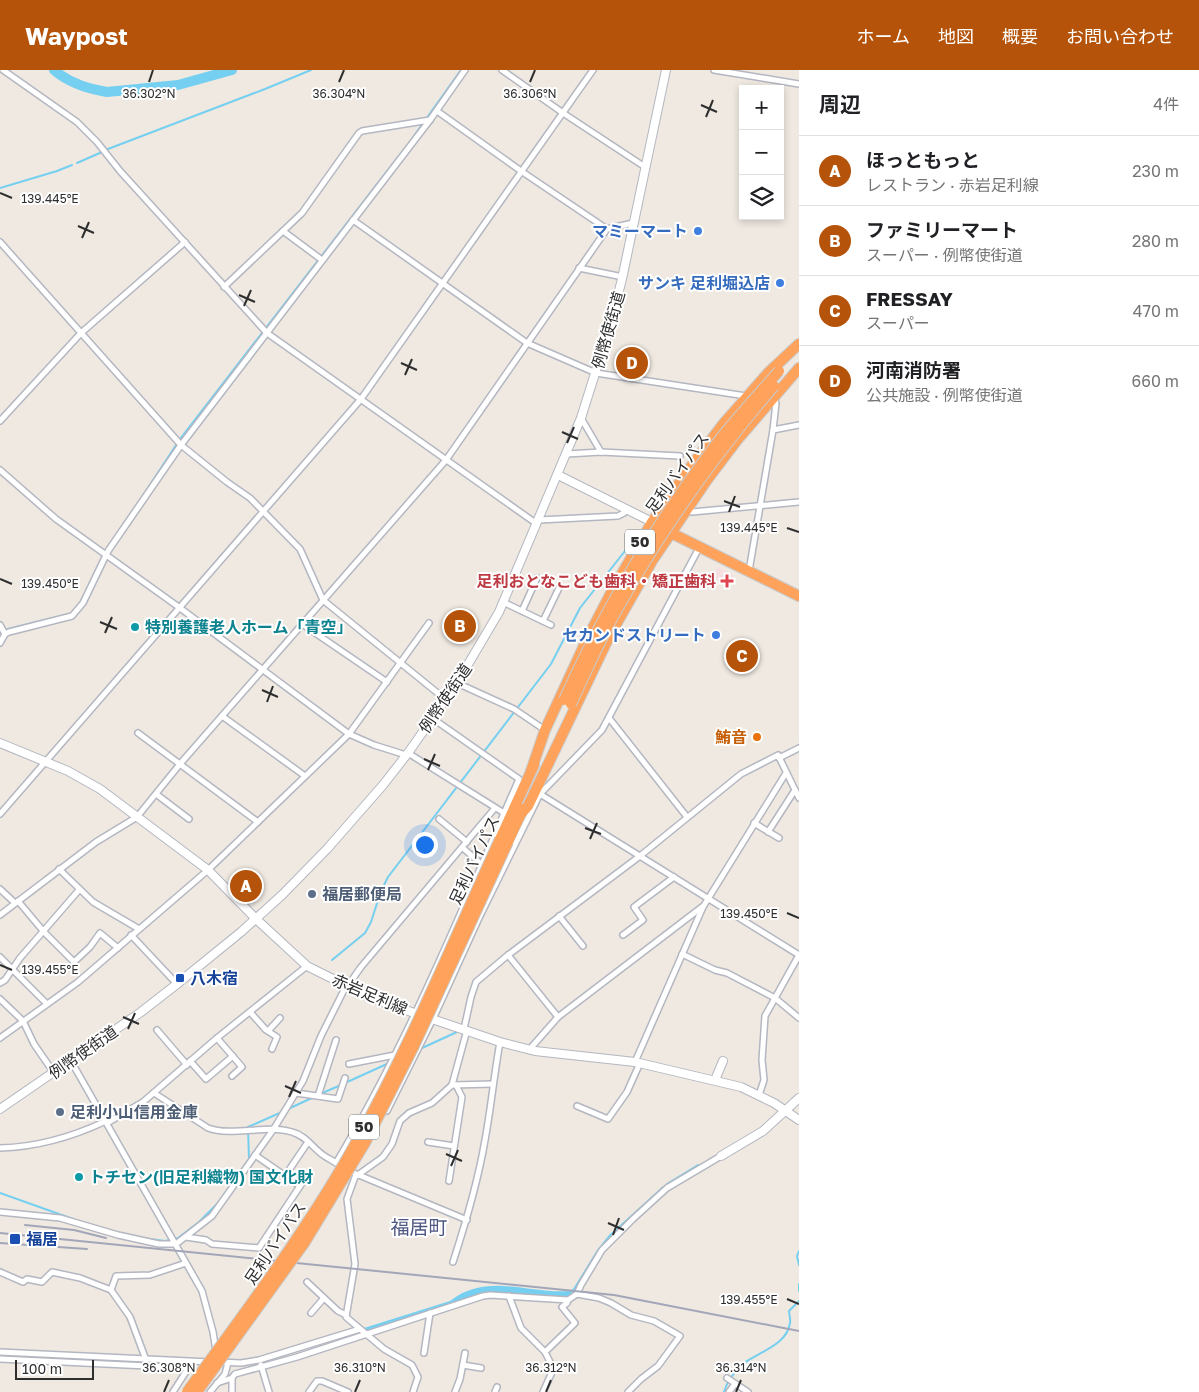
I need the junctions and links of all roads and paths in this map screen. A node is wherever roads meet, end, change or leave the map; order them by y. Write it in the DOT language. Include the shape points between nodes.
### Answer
graph roads {
  1 [pos="3,70"];
  2 [pos="465,70"];
  3 [pos="502,70"];
  4 [pos="593,70"];
  5 [pos="666,70"];
  6 [pos="714,70"];
  7 [pos="799,84"];
  8 [pos="437,110"];
  9 [pos="563,113"];
  10 [pos="430,120"];
  11 [pos="645,166"];
  12 [pos="521,171"];
  13 [pos="353,220"];
  14 [pos="633,223"];
  15 [pos="607,229"];
  16 [pos="283,231"];
  17 [pos="0,242"];
  18 [pos="185,242"];
  19 [pos="322,260"];
  20 [pos="579,268"];
  21 [pos="623,277"];
  22 [pos="442,282"];
  23 [pos="224,286"];
  24 [pos="81,333"];
  25 [pos="267,333"];
  26 [pos="527,343"];
  27 [pos="799,344"];
  28 [pos="799,348"];
  29 [pos="799,359"];
  30 [pos="799,368"];
  31 [pos="596,373"];
  32 [pos="781,373"];
  33 [pos="747,396"];
  34 [pos="774,397"];
  35 [pos="361,399"];
  36 [pos="582,418"];
  37 [pos="0,421"];
  38 [pos="799,425"];
  39 [pos="773,430"];
  40 [pos="182,445"];
  41 [pos="601,452"];
  42 [pos="567,454"];
  43 [pos="680,456"];
  44 [pos="446,460"];
  45 [pos="0,470"];
  46 [pos="558,475"];
  47 [pos="799,502"];
  48 [pos="760,507"];
  49 [pos="627,509"];
  50 [pos="687,509"];
  51 [pos="264,510"];
  52 [pos="538,522"];
  53 [pos="652,522"];
  54 [pos="670,533"];
  55 [pos="699,548"];
  56 [pos="106,554"];
  57 [pos="749,571"];
  58 [pos="537,578"];
  59 [pos="559,588"];
  60 [pos="799,596"];
  61 [pos="323,600"];
  62 [pos="504,602"];
  63 [pos="180,608"];
  64 [pos="522,611"];
  65 [pos="544,621"];
  66 [pos="429,623"];
  67 [pos="302,624"];
  68 [pos="0,625"];
  69 [pos="551,625"];
  70 [pos="5,634"];
  71 [pos="0,643"];
  72 [pos="400,664"];
  73 [pos="262,670"];
  74 [pos="387,682"];
  75 [pos="457,683"];
  76 [pos="445,699"];
  77 [pos="567,702"];
  78 [pos="222,716"];
  79 [pos="432,718"];
  80 [pos="609,718"];
  81 [pos="545,730"];
  82 [pos="138,733"];
  83 [pos="348,734"];
  84 [pos="0,743"];
  85 [pos="799,748"];
  86 [pos="407,754"];
  87 [pos="779,758"];
  88 [pos="46,762"];
  89 [pos="180,764"];
  90 [pos="531,771"];
  91 [pos="786,773"];
  92 [pos="305,776"];
  93 [pos="795,790"];
  94 [pos="156,794"];
  95 [pos="540,794"];
  96 [pos="799,798"];
  97 [pos="495,808"];
  98 [pos="504,813"];
  99 [pos="0,814"];
  100 [pos="521,814"];
  101 [pos="137,817"];
  102 [pos="686,818"];
  103 [pos="189,819"];
  104 [pos="439,819"];
  105 [pos="258,822"];
  106 [pos="754,823"];
  107 [pos="768,832"];
  108 [pos="778,838"];
  109 [pos="504,841"];
  110 [pos="467,842"];
  111 [pos="463,848"];
  112 [pos="640,856"];
  113 [pos="482,864"];
  114 [pos="59,869"];
  115 [pos="208,870"];
  116 [pos="674,877"];
  117 [pos="0,889"];
  118 [pos="79,890"];
  119 [pos="708,898"];
  120 [pos="16,902"];
  121 [pos="703,907"];
  122 [pos="0,915"];
  123 [pos="559,916"];
  124 [pos="256,919"];
  125 [pos="139,929"];
  126 [pos="44,932"];
  127 [pos="131,935"];
  128 [pos="623,935"];
  129 [pos="583,946"];
  130 [pos="118,948"];
  131 [pos="682,954"];
  132 [pos="508,955"];
  133 [pos="799,955"];
  134 [pos="0,957"];
  135 [pos="307,966"];
  136 [pos="12,969"];
  137 [pos="0,983"];
  138 [pos="177,984"];
  139 [pos="346,986"];
  140 [pos="775,998"];
  141 [pos="0,999"];
  142 [pos="48,1004"];
  143 [pos="250,1012"];
  144 [pos="415,1013"];
  145 [pos="558,1017"];
  146 [pos="280,1018"];
  147 [pos="799,1018"];
  148 [pos="433,1019"];
  149 [pos="23,1021"];
  150 [pos="157,1030"];
  151 [pos="465,1030"];
  152 [pos="268,1031"];
  153 [pos="0,1038"];
  154 [pos="218,1038"];
  155 [pos="336,1040"];
  156 [pos="500,1042"];
  157 [pos="272,1049"];
  158 [pos="529,1050"];
  159 [pos="396,1055"];
  160 [pos="232,1056"];
  161 [pos="71,1060"];
  162 [pos="723,1061"];
  163 [pos="188,1063"];
  164 [pos="637,1063"];
  165 [pos="349,1064"];
  166 [pos="54,1073"];
  167 [pos="232,1076"];
  168 [pos="345,1078"];
  169 [pos="715,1080"];
  170 [pos="492,1084"];
  171 [pos="454,1085"];
  172 [pos="296,1092"];
  173 [pos="154,1093"];
  174 [pos="759,1095"];
  175 [pos="318,1096"];
  176 [pos="799,1098"];
  177 [pos="578,1106"];
  178 [pos="0,1110"];
  179 [pos="786,1110"];
  180 [pos="799,1120"];
  181 [pos="107,1122"];
  182 [pos="273,1130"];
  183 [pos="308,1142"];
  184 [pos="428,1142"];
  185 [pos="454,1146"];
  186 [pos="0,1148"];
  187 [pos="255,1155"];
  188 [pos="721,1156"];
  189 [pos="336,1163"];
  190 [pos="354,1174"];
  191 [pos="285,1176"];
  192 [pos="306,1177"];
  193 [pos="449,1182"];
  194 [pos="300,1186"];
  195 [pos="0,1212"];
  196 [pos="467,1220"];
  197 [pos="186,1237"];
  198 [pos="176,1244"];
  199 [pos="453,1262"];
  200 [pos="186,1263"];
  201 [pos="0,1272"];
  202 [pos="307,1282"];
  203 [pos="111,1290"];
  204 [pos="577,1294"];
  205 [pos="508,1296"];
  206 [pos="324,1298"];
  207 [pos="568,1300"];
  208 [pos="310,1312"];
  209 [pos="430,1313"];
  210 [pos="346,1314"];
  211 [pos="360,1329"];
  212 [pos="366,1334"];
  213 [pos="0,1352"];
  214 [pos="545,1352"];
  215 [pos="424,1353"];
  216 [pos="465,1354"];
  217 [pos="0,1359"];
  218 [pos="146,1360"];
  219 [pos="259,1360"];
  220 [pos="190,1362"];
  221 [pos="216,1362"];
  222 [pos="228,1363"];
  223 [pos="463,1365"];
  224 [pos="188,1368"];
  225 [pos="261,1368"];
  226 [pos="481,1368"];
  227 [pos="232,1378"];
  228 [pos="728,1378"];
  229 [pos="217,1383"];
  230 [pos="735,1383"];
  231 [pos="173,1392"];
  232 [pos="187,1392"];
  233 [pos="197,1392"];
  234 [pos="210,1392"];
  235 [pos="232,1392"];
  236 [pos="269,1392"];
  237 [pos="309,1392"];
  238 [pos="348,1392"];
  239 [pos="413,1392"];
  240 [pos="455,1392"];
  241 [pos="543,1392"];
  242 [pos="628,1392"];
  243 [pos="729,1392"];
  244 [pos="748,1392"];
  1 -- 18 [label="street" via="77,122"];
  2 -- 8 [label="street"];
  3 -- 9 [label="street"];
  4 -- 9 [label="street"];
  5 -- 11 [label="main road, 例幣使街道"];
  6 -- 7 [label="street"];
  8 -- 10 [label="street"];
  8 -- 12 [label="street"];
  9 -- 11 [label="street"];
  9 -- 12 [label="street"];
  10 -- 13 [label="street"];
  10 -- 16 [label="street" via="362,131 302,214"];
  11 -- 14 [label="main road, 例幣使街道"];
  12 -- 15 [label="street"];
  12 -- 22 [label="street"];
  13 -- 19 [label="street"];
  13 -- 22 [label="street"];
  14 -- 15 [label="street"];
  14 -- 21 [label="main road, 例幣使街道"];
  15 -- 20 [label="street"];
  16 -- 19 [label="street"];
  16 -- 23 [label="street"];
  17 -- 24 [label="street"];
  18 -- 23 [label="street"];
  18 -- 24 [label="street"];
  19 -- 25 [label="street"];
  20 -- 21 [label="street"];
  20 -- 26 [label="street"];
  21 -- 31 [label="main road, 例幣使街道"];
  22 -- 26 [label="street"];
  22 -- 35 [label="street"];
  23 -- 25 [label="street"];
  24 -- 37 [label="street"];
  24 -- 40 [label="street"];
  25 -- 35 [label="street"];
  25 -- 40 [label="street"];
  26 -- 31 [label="street"];
  26 -- 44 [label="street"];
  27 -- 33 [label="highway, 50"];
  28 -- 32 [label="highway, 足利バイパス / 50"];
  29 -- 32 [label="highway, 足利バイパス / 50"];
  30 -- 34 [label="highway, 50"];
  31 -- 33 [label="street"];
  31 -- 36 [label="main road, 例幣使街道"];
  32 -- 77 [label="highway, 足利バイパス / 50, bridge" via="668,524"];
  33 -- 53 [label="highway, 50" via="707,444"];
  34 -- 39 [label="street"];
  34 -- 50 [label="highway, 50" via="738,439"];
  35 -- 44 [label="street"];
  35 -- 51 [label="street"];
  36 -- 41 [label="street"];
  36 -- 42 [label="main road, 例幣使街道"];
  38 -- 39 [label="street"];
  39 -- 48 [label="street"];
  40 -- 51 [label="street"];
  40 -- 56 [label="street"];
  41 -- 42 [label="street"];
  41 -- 43 [label="street"];
  42 -- 46 [label="main road, 例幣使街道"];
  44 -- 52 [label="street"];
  44 -- 61 [label="street"];
  45 -- 56 [label="street" via="56,519"];
  46 -- 49 [label="main road"];
  46 -- 52 [label="main road, 例幣使街道"];
  47 -- 48 [label="street"];
  48 -- 50 [label="street" via="692,512"];
  48 -- 57 [label="street"];
  49 -- 52 [label="street" via="618,516"];
  49 -- 53 [label="main road"];
  50 -- 54 [label="highway, 50"];
  51 -- 61 [label="street" via="300,549"];
  51 -- 63 [label="street"];
  52 -- 62 [label="main road, 例幣使街道"];
  53 -- 54 [label="highway"];
  53 -- 81 [label="highway, 50" via="588,637"];
  54 -- 55 [label="highway"];
  54 -- 100 [label="highway, 50" via="610,634 528,806"];
  55 -- 57 [label="highway"];
  55 -- 80 [label="street"];
  56 -- 63 [label="street"];
  56 -- 70 [label="street" via="87,596 72,616"];
  57 -- 60 [label="highway"];
  58 -- 64 [label="street"];
  59 -- 65 [label="street"];
  61 -- 67 [label="street"];
  61 -- 72 [label="street"];
  62 -- 64 [label="street"];
  62 -- 75 [label="main road, 例幣使街道"];
  63 -- 73 [label="street"];
  63 -- 88 [label="street"];
  64 -- 65 [label="street"];
  65 -- 69 [label="street"];
  66 -- 72 [label="street"];
  67 -- 73 [label="street"];
  67 -- 74 [label="street"];
  68 -- 70 [label="street"];
  70 -- 71 [label="street"];
  72 -- 74 [label="street"];
  72 -- 76 [label="street"];
  73 -- 78 [label="street"];
  73 -- 83 [label="street"];
  74 -- 83 [label="street"];
  75 -- 76 [label="main road, 例幣使街道"];
  75 -- 81 [label="street" via="514,709"];
  76 -- 79 [label="main road, 例幣使街道"];
  77 -- 90 [label="highway, 足利バイパス / 50"];
  77 -- 100 [label="highway, 足利バイパス / 50"];
  78 -- 89 [label="street"];
  78 -- 92 [label="street"];
  79 -- 86 [label="main road, 例幣使街道"];
  79 -- 98 [label="street" via="519,779"];
  80 -- 95 [label="street" via="602,730"];
  80 -- 102 [label="street"];
  81 -- 90 [label="highway, 50"];
  82 -- 89 [label="street"];
  83 -- 86 [label="street"];
  83 -- 92 [label="street"];
  84 -- 88 [label="main road, 赤岩足利線"];
  85 -- 87 [label="street"];
  86 -- 97 [label="street"];
  86 -- 124 [label="main road, 例幣使街道" via="327,849"];
  87 -- 91 [label="street"];
  87 -- 102 [label="street" via="778,755 741,774"];
  88 -- 99 [label="street"];
  88 -- 101 [label="main road, 赤岩足利線" via="100,789"];
  89 -- 94 [label="street"];
  89 -- 105 [label="street"];
  90 -- 109 [label="highway, 足利バイパス / 50"];
  91 -- 93 [label="street"];
  91 -- 106 [label="street"];
  92 -- 105 [label="street"];
  93 -- 96 [label="street"];
  93 -- 107 [label="street"];
  94 -- 101 [label="street"];
  94 -- 103 [label="street"];
  95 -- 112 [label="street"];
  95 -- 148 [label="street"];
  97 -- 98 [label="street"];
  97 -- 110 [label="street"];
  98 -- 113 [label="street"];
  100 -- 109 [label="highway, 足利バイパス / 50"];
  101 -- 114 [label="street"];
  101 -- 115 [label="main road, 赤岩足利線"];
  102 -- 112 [label="street"];
  104 -- 110 [label="street"];
  105 -- 115 [label="street"];
  106 -- 107 [label="street"];
  106 -- 119 [label="street"];
  107 -- 108 [label="street"];
  109 -- 232 [label="highway, 足利バイパス / 50, bridge" via="358,1140 298,1237"];
  109 -- 233 [label="highway, 足利バイパス / 50, bridge" via="414,1046 365,1143 305,1242"];
  110 -- 111 [label="street"];
  111 -- 113 [label="street"];
  111 -- 139 [label="street"];
  112 -- 116 [label="street"];
  112 -- 123 [label="street"];
  113 -- 144 [label="street"];
  114 -- 118 [label="street"];
  114 -- 120 [label="street"];
  115 -- 124 [label="main road, 赤岩足利線"];
  115 -- 125 [label="street"];
  116 -- 119 [label="street"];
  116 -- 128 [label="street" via="634,908 643,920"];
  117 -- 120 [label="street"];
  118 -- 125 [label="street" via="104,910"];
  118 -- 126 [label="street"];
  119 -- 121 [label="street"];
  119 -- 133 [label="street"];
  120 -- 122 [label="street"];
  120 -- 126 [label="street"];
  121 -- 131 [label="street"];
  121 -- 145 [label="street"];
  123 -- 129 [label="street"];
  123 -- 132 [label="street"];
  124 -- 135 [label="main road, 赤岩足利線"];
  124 -- 138 [label="main road, 例幣使街道"];
  125 -- 127 [label="street"];
  126 -- 130 [label="street" via="74,962 100,933"];
  126 -- 136 [label="street"];
  127 -- 130 [label="street"];
  127 -- 138 [label="street"];
  130 -- 142 [label="street"];
  131 -- 140 [label="street"];
  131 -- 164 [label="street"];
  132 -- 145 [label="street"];
  132 -- 151 [label="street" via="476,982"];
  133 -- 140 [label="street"];
  134 -- 136 [label="street"];
  135 -- 139 [label="main road, 赤岩足利線"];
  135 -- 143 [label="street"];
  136 -- 137 [label="street" via="6,980"];
  136 -- 142 [label="street"];
  138 -- 161 [label="main road, 例幣使街道"];
  139 -- 144 [label="main road, 赤岩足利線"];
  139 -- 172 [label="street"];
  140 -- 147 [label="street"];
  140 -- 174 [label="street" via="764,1016 764,1080"];
  141 -- 149 [label="street"];
  142 -- 149 [label="street"];
  143 -- 152 [label="street"];
  143 -- 154 [label="street"];
  144 -- 148 [label="main road, 赤岩足利線"];
  144 -- 159 [label="street"];
  145 -- 158 [label="street"];
  146 -- 152 [label="street"];
  148 -- 151 [label="main road, 赤岩足利線"];
  148 -- 190 [label="street"];
  149 -- 153 [label="street"];
  149 -- 166 [label="street"];
  150 -- 163 [label="street"];
  151 -- 156 [label="main road, 赤岩足利線"];
  151 -- 171 [label="street"];
  152 -- 157 [label="street" via="277,1037"];
  154 -- 160 [label="street"];
  154 -- 163 [label="street"];
  155 -- 175 [label="street"];
  156 -- 158 [label="main road, 赤岩足利線"];
  156 -- 170 [label="street"];
  158 -- 164 [label="main road, 赤岩足利線"];
  159 -- 165 [label="street"];
  159 -- 189 [label="street"];
  160 -- 163 [label="street" via="206,1079"];
  160 -- 167 [label="street" via="242,1067"];
  161 -- 166 [label="main road, 例幣使街道"];
  161 -- 181 [label="street"];
  162 -- 169 [label="main road"];
  163 -- 173 [label="street"];
  164 -- 169 [label="main road, 赤岩足利線"];
  164 -- 177 [label="street" via="627,1092 608,1119"];
  166 -- 178 [label="main road, 例幣使街道"];
  168 -- 175 [label="street" via="338,1099"];
  169 -- 174 [label="main road, 赤岩足利線"];
  170 -- 171 [label="street"];
  170 -- 196 [label="street" via="485,1140"];
  171 -- 185 [label="street" via="462,1097"];
  171 -- 190 [label="street" via="432,1103 409,1113 400,1121 383,1158"];
  172 -- 175 [label="street"];
  172 -- 182 [label="street"];
  173 -- 181 [label="street"];
  173 -- 182 [label="street" via="213,1130"];
  174 -- 179 [label="main road, 赤岩足利線"];
  176 -- 179 [label="main road"];
  179 -- 180 [label="main road, 赤岩足利線"];
  179 -- 188 [label="main road" via="756,1137"];
  181 -- 186 [label="street" via="62,1139 33,1146"];
  181 -- 198 [label="street"];
  182 -- 183 [label="street" via="292,1132"];
  182 -- 187 [label="street"];
  183 -- 189 [label="street"];
  183 -- 191 [label="street"];
  184 -- 185 [label="street"];
  185 -- 193 [label="street"];
  187 -- 191 [label="street"];
  187 -- 197 [label="street" via="212,1216"];
  188 -- 204 [label="street" via="667,1188 632,1218 602,1250"];
  189 -- 190 [label="street"];
  190 -- 196 [label="street"];
  190 -- 210 [label="street" via="347,1199 355,1264"];
  191 -- 194 [label="street"];
  192 -- 194 [label="street"];
  194 -- 197 [label="street" via="260,1248 212,1244"];
  195 -- 198 [label="street" via="60,1218 118,1235 159,1244"];
  196 -- 199 [label="street"];
  197 -- 198 [label="street"];
  198 -- 200 [label="street"];
  200 -- 203 [label="street" via="150,1275 116,1276"];
  200 -- 221 [label="street" via="202,1290 213,1332"];
  201 -- 203 [label="street" via="24,1282 27,1279 42,1282 52,1272"];
  202 -- 206 [label="street"];
  203 -- 218 [label="street" via="130,1316"];
  204 -- 207 [label="street"];
  204 -- 242 [label="street" via="599,1298 631,1315 654,1321 680,1336 658,1366"];
  205 -- 207 [label="street"];
  205 -- 209 [label="street" via="483,1296"];
  205 -- 214 [label="street" via="521,1328"];
  206 -- 208 [label="street"];
  206 -- 210 [label="street"];
  207 -- 214 [label="street" via="562,1307 575,1323"];
  209 -- 212 [label="street"];
  209 -- 215 [label="street"];
  210 -- 211 [label="street" via="348,1320"];
  211 -- 212 [label="street"];
  211 -- 219 [label="street"];
  212 -- 225 [label="street"];
  212 -- 239 [label="street" via="412,1365 418,1377"];
  213 -- 218 [label="street"];
  214 -- 241 [label="street" via="552,1372"];
  216 -- 223 [label="street"];
  217 -- 224 [label="street"];
  218 -- 220 [label="street"];
  219 -- 222 [label="street"];
  219 -- 225 [label="street"];
  220 -- 221 [label="street"];
  220 -- 224 [label="street"];
  221 -- 222 [label="street"];
  222 -- 229 [label="street" via="225,1374"];
  223 -- 226 [label="street"];
  223 -- 240 [label="street"];
  224 -- 231 [label="street"];
  225 -- 227 [label="street" via="235,1374"];
  225 -- 236 [label="street"];
  227 -- 229 [label="street"];
  227 -- 235 [label="street"];
  228 -- 230 [label="street"];
  229 -- 234 [label="street"];
  230 -- 243 [label="street"];
  230 -- 244 [label="street"];
  237 -- 238 [label="street" via="317,1381"];
}
